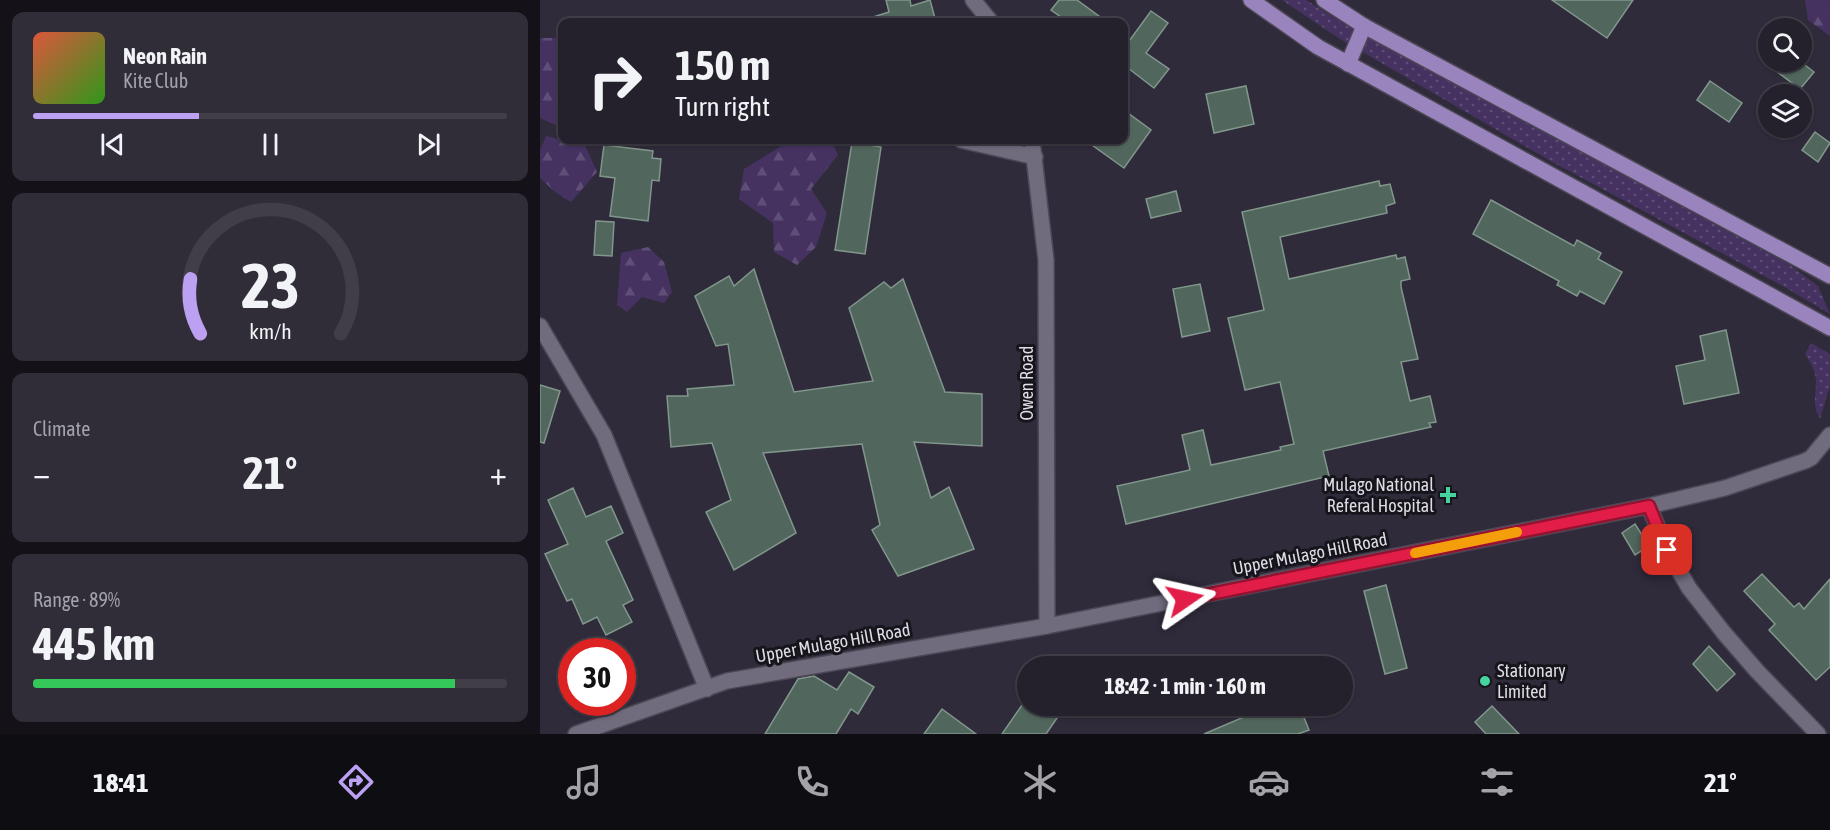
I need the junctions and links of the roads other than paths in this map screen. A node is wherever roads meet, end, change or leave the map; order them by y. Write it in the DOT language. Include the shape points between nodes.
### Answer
graph roads {
  1 [pos="973,0"];
  2 [pos="1251,0"];
  3 [pos="1324,0"];
  4 [pos="988,18"];
  5 [pos="1364,26"];
  6 [pos="1348,64"];
  7 [pos="978,144"];
  8 [pos="1033,144"];
  9 [pos="1035,157"];
  10 [pos="1830,276"];
  11 [pos="540,326"];
  12 [pos="1830,328"];
  13 [pos="1830,435"];
  14 [pos="1649,506"];
  15 [pos="1047,626"];
  16 [pos="707,689"];
  17 [pos="576,734"];
  18 [pos="1818,734"];
  1 -- 4 [label="street"];
  2 -- 6 [label="main road"];
  3 -- 5 [label="main road"];
  5 -- 6 [label="main road"];
  5 -- 10 [label="main road"];
  6 -- 12 [label="main road"];
  7 -- 9 [label="street"];
  8 -- 9 [label="street, Owen Road"];
  9 -- 15 [label="street, Owen Road" via="1046,260"];
  11 -- 16 [label="street" via="604,435"];
  13 -- 14 [label="street, Upper Mulago Hill Road" via="1805,461 1725,488"];
  14 -- 15 [label="street, Upper Mulago Hill Road"];
  14 -- 18 [label="street" via="1667,550 1689,588 1757,671"];
  15 -- 16 [label="street, Upper Mulago Hill Road" via="727,681"];
  16 -- 17 [label="street, Upper Mulago Hill Road"];
}
